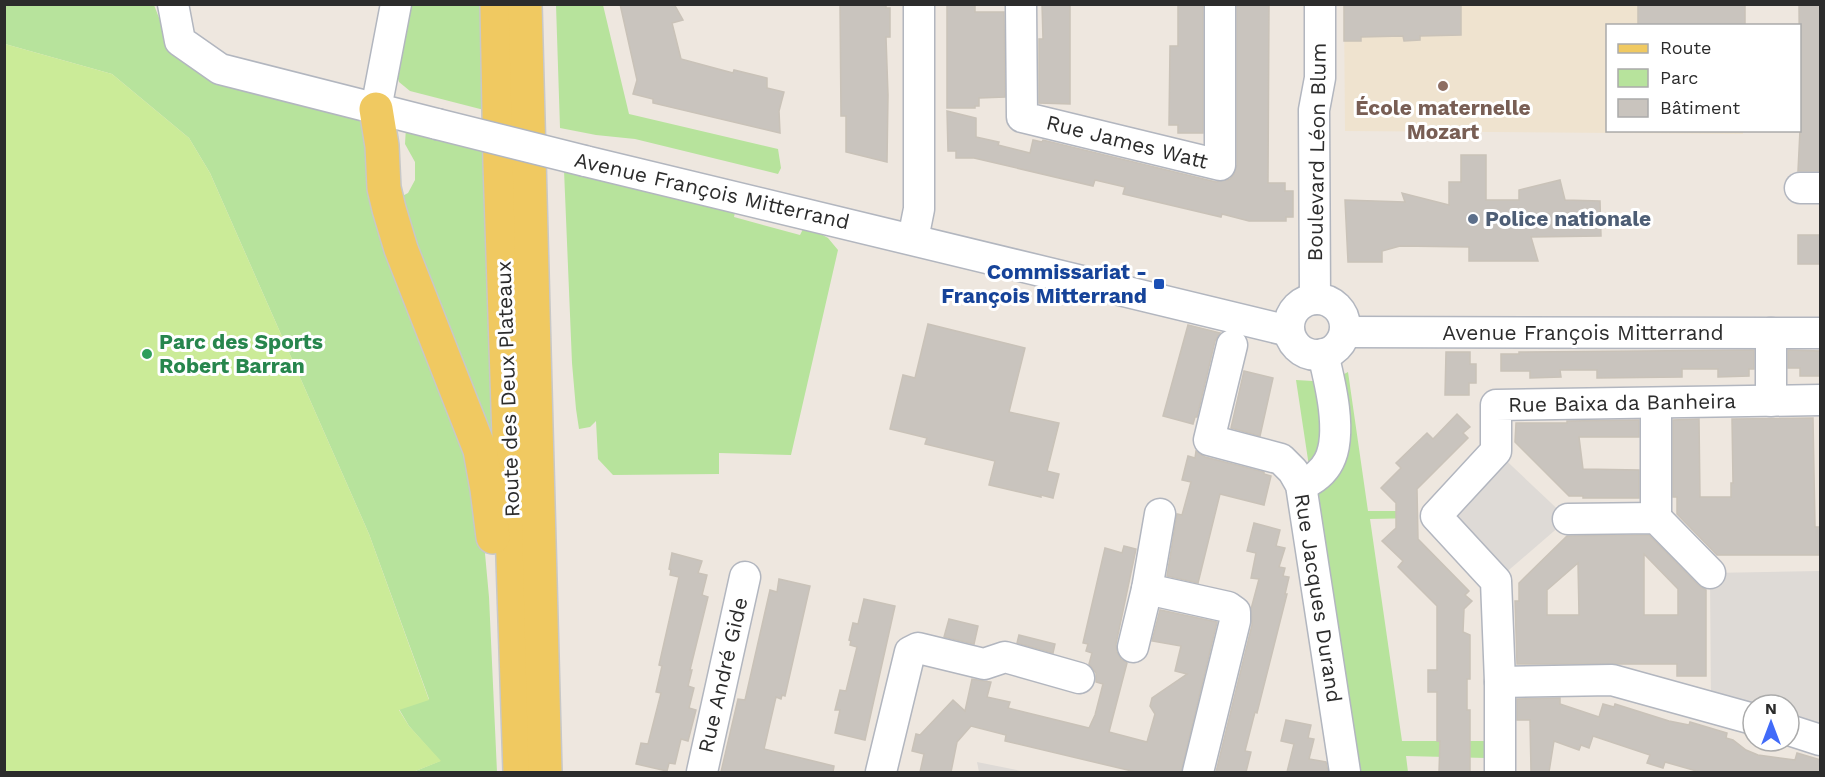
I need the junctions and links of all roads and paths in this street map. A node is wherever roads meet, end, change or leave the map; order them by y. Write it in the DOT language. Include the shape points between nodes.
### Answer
graph roads {
  1 [pos="173,4"];
  2 [pos="396,4"];
  3 [pos="497,4"];
  4 [pos="525,4"];
  5 [pos="919,4"];
  6 [pos="1021,4"];
  7 [pos="1220,4"];
  8 [pos="1320,4"];
  9 [pos="376,109"];
  10 [pos="913,239"];
  11 [pos="1315,299"];
  12 [pos="1289,331"];
  13 [pos="1345,332"];
  14 [pos="1771,333"];
  15 [pos="1821,333"];
  16 [pos="1232,345"];
  17 [pos="1323,354"];
  18 [pos="1772,400"];
  19 [pos="1821,400"];
  20 [pos="1656,404"];
  21 [pos="1301,486"];
  22 [pos="1160,514"];
  23 [pos="1656,518"];
  24 [pos="1568,519"];
  25 [pos="1710,573"];
  26 [pos="745,577"];
  27 [pos="1147,590"];
  28 [pos="514,602"];
  29 [pos="1133,646"];
  30 [pos="1079,678"];
  31 [pos="1500,682"];
  32 [pos="1741,717"];
  33 [pos="1801,734"];
  34 [pos="1821,740"];
  35 [pos="520,772"];
  36 [pos="545,772"];
  37 [pos="702,772"];
  38 [pos="881,772"];
  39 [pos="1198,772"];
  40 [pos="1345,772"];
  41 [pos="1500,772"];
  1 -- 9 [label="street, Avenue François Mitterrand" via="180,41 219,69"];
  2 -- 9 [label="street"];
  3 -- 28 [label="main road, Route des Deux Plateaux"];
  4 -- 36 [label="main road, Route des Deux Plateaux"];
  5 -- 10 [label="street" via="919,208"];
  6 -- 7 [label="street, Rue James Watt" via="1022,117 1220,165"];
  8 -- 11 [label="street, Boulevard Léon Blum" via="1320,78 1314,110"];
  9 -- 10 [label="street, Avenue François Mitterrand, bridge"];
  9 -- 28 [label="main road" via="389,209 480,450 497,578"];
  10 -- 12 [label="street, Avenue François Mitterrand"];
  11 -- 12 [label="street" via="1298,305 1292,312"];
  11 -- 13 [label="street" via="1324,299 1338,308"];
  12 -- 17 [label="street" via="1303,352"];
  13 -- 14 [label="street, Avenue François Mitterrand"];
  13 -- 17 [label="street" via="1336,348"];
  14 -- 15 [label="street, Avenue François Mitterrand"];
  14 -- 18 [label="street"];
  16 -- 21 [label="street, Rue Jacques Durand" via="1209,440 1281,459"];
  17 -- 21 [label="street" via="1335,430 1333,450 1316,478"];
  18 -- 19 [label="street, Rue Baixa da Banheira"];
  18 -- 20 [label="street, Rue Baixa da Banheira"];
  20 -- 23 [label="street"];
  20 -- 31 [label="street, Rue Baixa da Banheira" via="1496,405 1496,451 1436,516 1496,581"];
  21 -- 40 [label="street, Rue Jacques Durand"];
  22 -- 27 [label="street"];
  23 -- 24 [label="street"];
  23 -- 25 [label="street"];
  26 -- 37 [label="street, Rue André Gide"];
  27 -- 29 [label="street"];
  27 -- 39 [label="street" via="1228,607 1235,612"];
  28 -- 35 [label="main road, Route des Deux Plateaux"];
  30 -- 38 [label="street" via="1005,657 984,664 918,648 910,652"];
  31 -- 32 [label="street" via="1612,680"];
  31 -- 41 [label="street, Rue Baixa da Banheira"];
  33 -- 34 [label="street"];
}
